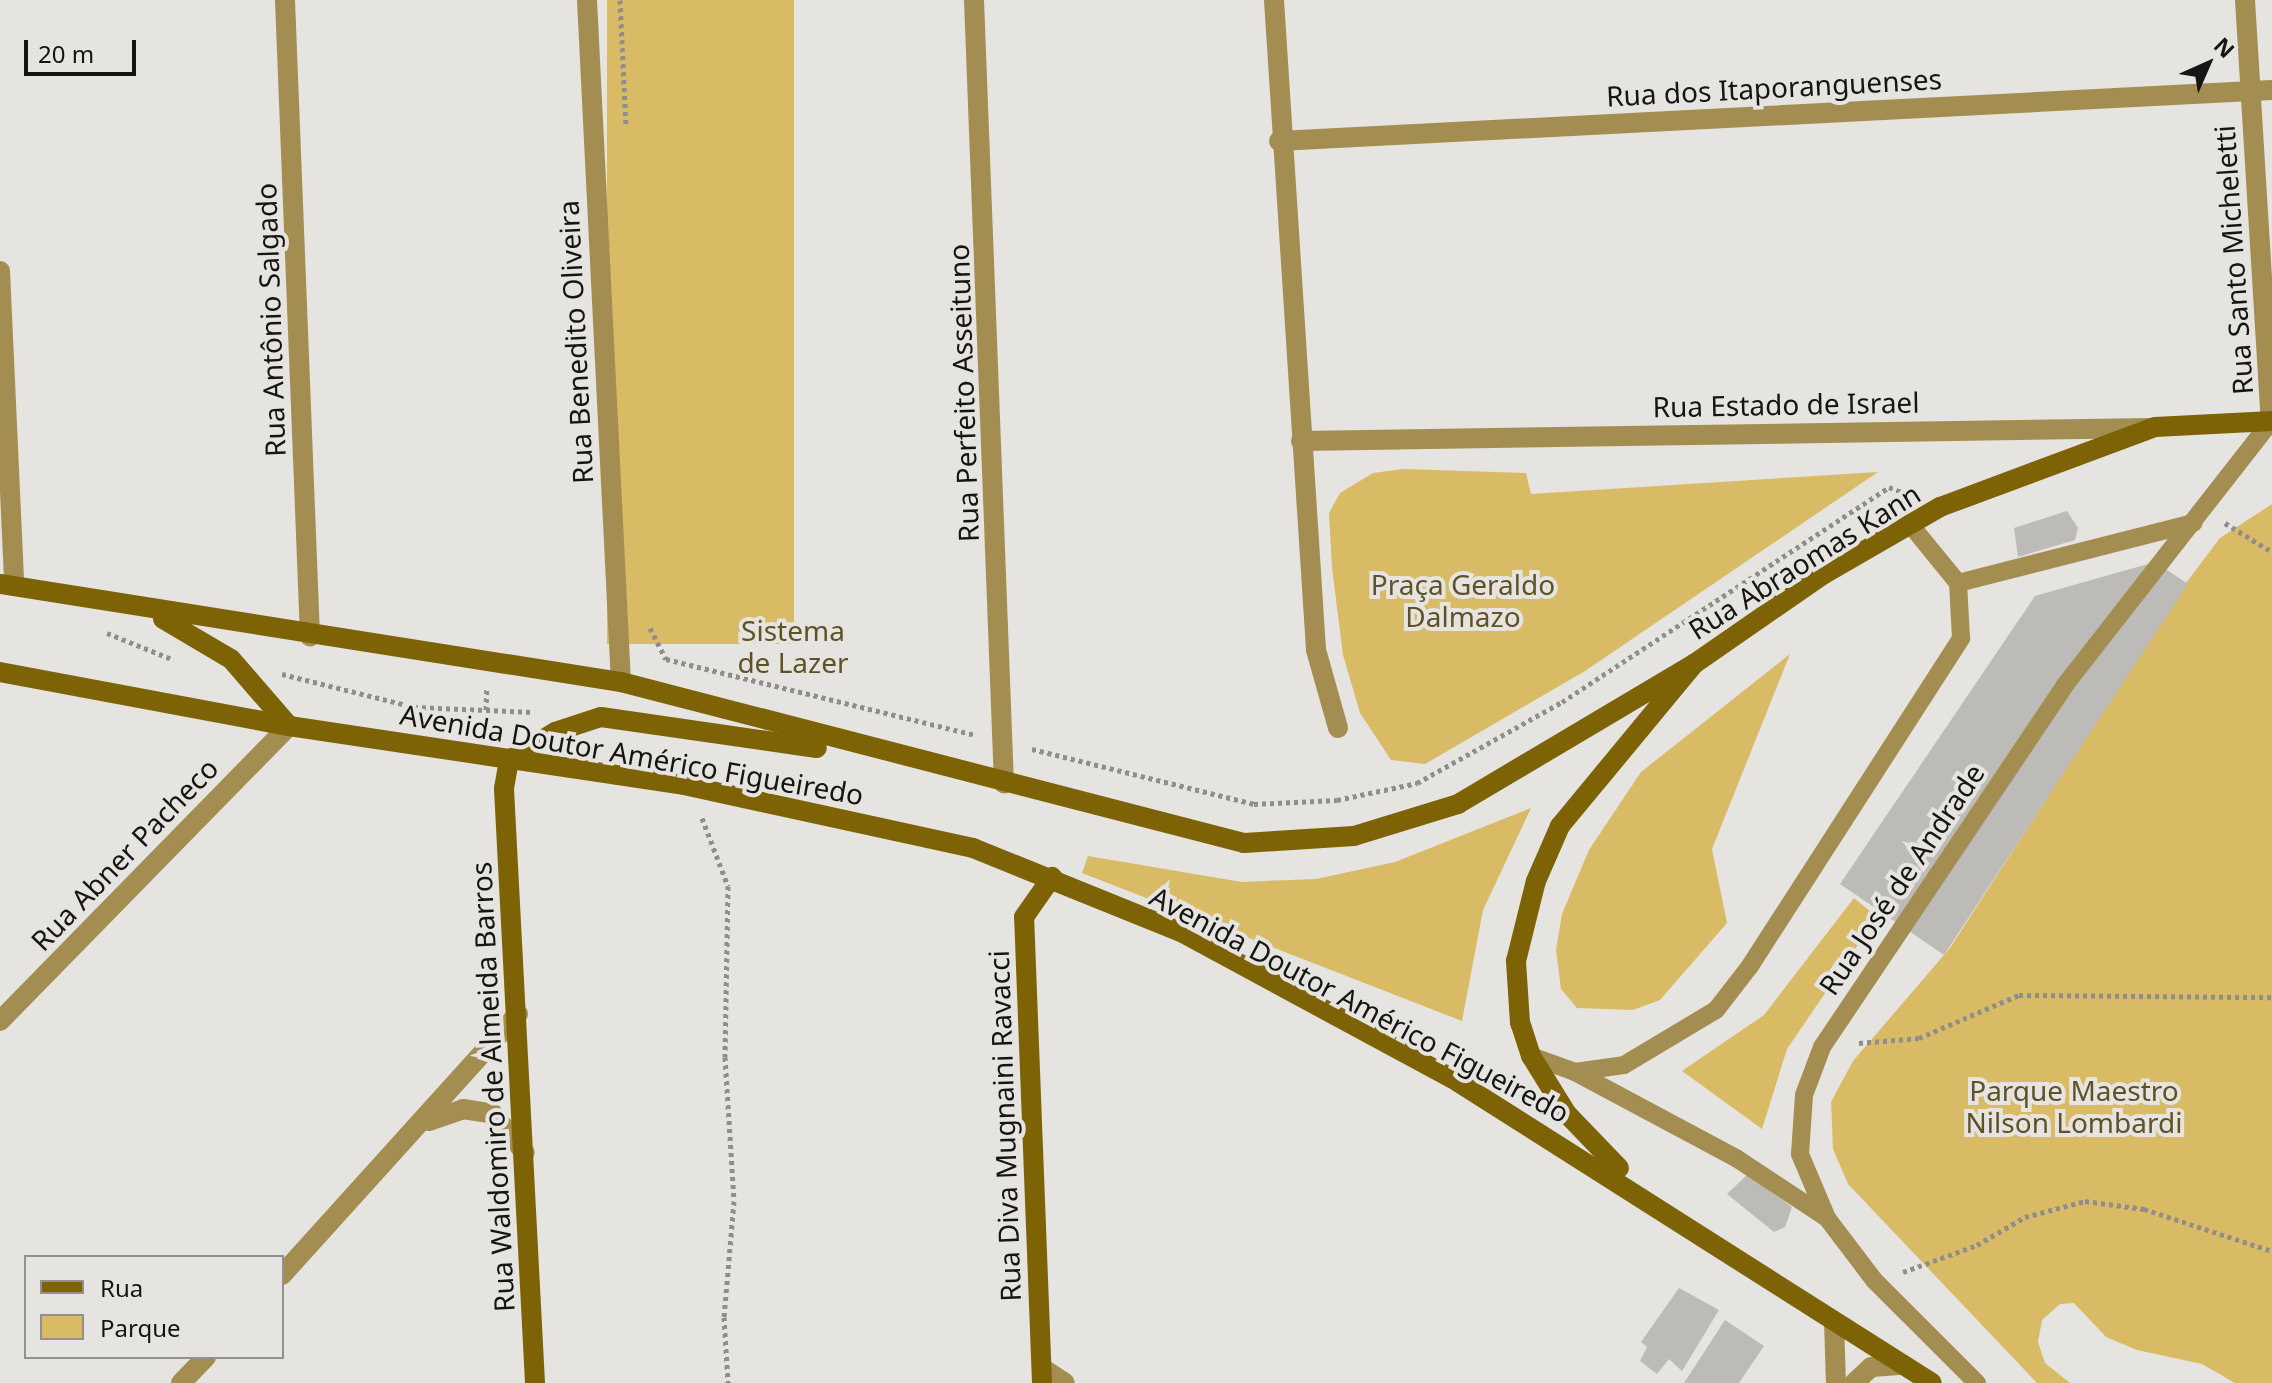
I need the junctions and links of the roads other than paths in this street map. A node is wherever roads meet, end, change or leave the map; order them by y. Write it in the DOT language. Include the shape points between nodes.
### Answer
graph roads {
  1 [pos="285,0"];
  2 [pos="587,0"];
  3 [pos="974,0"];
  4 [pos="1274,0"];
  5 [pos="2245,0"];
  6 [pos="2272,90"];
  7 [pos="2250,91"];
  8 [pos="1279,141"];
  9 [pos="0,271"];
  10 [pos="2272,421"];
  11 [pos="2155,427"];
  12 [pos="1301,441"];
  13 [pos="2199,516"];
  14 [pos="1909,523"];
  15 [pos="1958,583"];
  16 [pos="7,585"];
  17 [pos="141,608"];
  18 [pos="310,637"];
  19 [pos="1694,664"];
  20 [pos="0,672"];
  21 [pos="621,682"];
  22 [pos="289,726"];
  23 [pos="1338,728"];
  24 [pos="471,754"];
  25 [pos="509,760"];
  26 [pos="928,766"];
  27 [pos="1004,783"];
  28 [pos="504,789"];
  29 [pos="1052,877"];
  30 [pos="518,1014"];
  31 [pos="0,1021"];
  32 [pos="1531,1056"];
  33 [pos="1575,1072"];
  34 [pos="425,1122"];
  35 [pos="525,1153"];
  36 [pos="1666,1208"];
  37 [pos="1827,1218"];
  38 [pos="284,1273"];
  39 [pos="1834,1321"];
  40 [pos="204,1359"];
  41 [pos="1903,1365"];
  42 [pos="1042,1376"];
  43 [pos="181,1383"];
  44 [pos="535,1383"];
  45 [pos="1065,1383"];
  46 [pos="1836,1383"];
  47 [pos="1854,1383"];
  48 [pos="1932,1383"];
  49 [pos="1977,1383"];
  1 -- 18 [label="street, Rua Antônio Salgado"];
  2 -- 21 [label="street, Rua Benedito Oliveira"];
  3 -- 27 [label="street, Rua Perfeito Asseituno"];
  4 -- 8 [label="street"];
  5 -- 7 [label="street, Rua Santo Micheletti"];
  6 -- 7 [label="street, Rua dos Itaporanguenses"];
  7 -- 8 [label="street, Rua dos Itaporanguenses"];
  7 -- 10 [label="street, Rua Santo Micheletti"];
  8 -- 12 [label="street"];
  9 -- 16 [label="street"];
  10 -- 11 [label="main road, Rua Estado de Israel"];
  10 -- 13 [label="lane, Rua José de Andrade"];
  11 -- 12 [label="street, Rua Estado de Israel"];
  11 -- 14 [label="main road, Rua Abraomas Kann"];
  12 -- 23 [label="street" via="1316,650"];
  13 -- 15 [label="lane"];
  13 -- 37 [label="lane, Rua José de Andrade" via="2065,685 1822,1047 1797,1130"];
  14 -- 15 [label="lane"];
  14 -- 19 [label="main road, Rua Abraomas Kann"];
  15 -- 33 [label="lane" via="1961,638 1733,988 1672,1041 1624,1065"];
  16 -- 17 [label="main road, Avenida Doutor Américo Figueiredo"];
  17 -- 18 [label="main road, Avenida Doutor Américo Figueiredo"];
  17 -- 22 [label="main road" via="231,659"];
  18 -- 21 [label="main road, Avenida Doutor Américo Figueiredo"];
  19 -- 27 [label="main road, Avenida Doutor Américo Figueiredo" via="1458,804 1354,836 1244,843"];
  19 -- 32 [label="main road, Rua Abraomas Kann" via="1586,787 1536,881 1516,961 1520,1023"];
  20 -- 22 [label="main road, Avenida Doutor Américo Figueiredo"];
  21 -- 26 [label="main road, Avenida Doutor Américo Figueiredo"];
  22 -- 24 [label="main road, Avenida Doutor Américo Figueiredo"];
  22 -- 31 [label="street, Rua Abner Pacheco"];
  24 -- 25 [label="main road, Avenida Doutor Américo Figueiredo"];
  24 -- 28 [label="main road"];
  25 -- 26 [label="main road" via="575,724 635,717"];
  25 -- 28 [label="main road, Rua Waldomiro de Almeida Barros"];
  25 -- 29 [label="main road, Avenida Doutor Américo Figueiredo" via="815,809 973,848"];
  26 -- 27 [label="main road, Avenida Doutor Américo Figueiredo"];
  28 -- 30 [label="main road, Rua Waldomiro de Almeida Barros"];
  29 -- 36 [label="main road, Avenida Doutor Américo Figueiredo" via="1181,932 1458,1082"];
  29 -- 42 [label="main road, Rua Diva Mugnaini Ravacci" via="1024,917"];
  30 -- 34 [label="street"];
  30 -- 35 [label="main road, Rua Waldomiro de Almeida Barros"];
  32 -- 33 [label="lane, Avenida Doutor Américo Figueiredo"];
  32 -- 36 [label="main road, Rua Abraomas Kann" via="1601,1153"];
  33 -- 37 [label="lane, Avenida Doutor Américo Figueiredo" via="1736,1158"];
  34 -- 35 [label="street" via="463,1109 493,1114"];
  34 -- 38 [label="street"];
  35 -- 44 [label="main road, Rua Waldomiro de Almeida Barros"];
  36 -- 39 [label="main road, Avenida Doutor Américo Figueiredo"];
  37 -- 49 [label="lane, Rua José de Andrade" via="1874,1280"];
  39 -- 41 [label="main road, Avenida Doutor Américo Figueiredo"];
  39 -- 46 [label="street"];
  40 -- 43 [label="street"];
  41 -- 47 [label="street" via="1871,1367"];
  41 -- 48 [label="main road, Avenida Doutor Américo Figueiredo"];
  42 -- 45 [label="street"];
}
